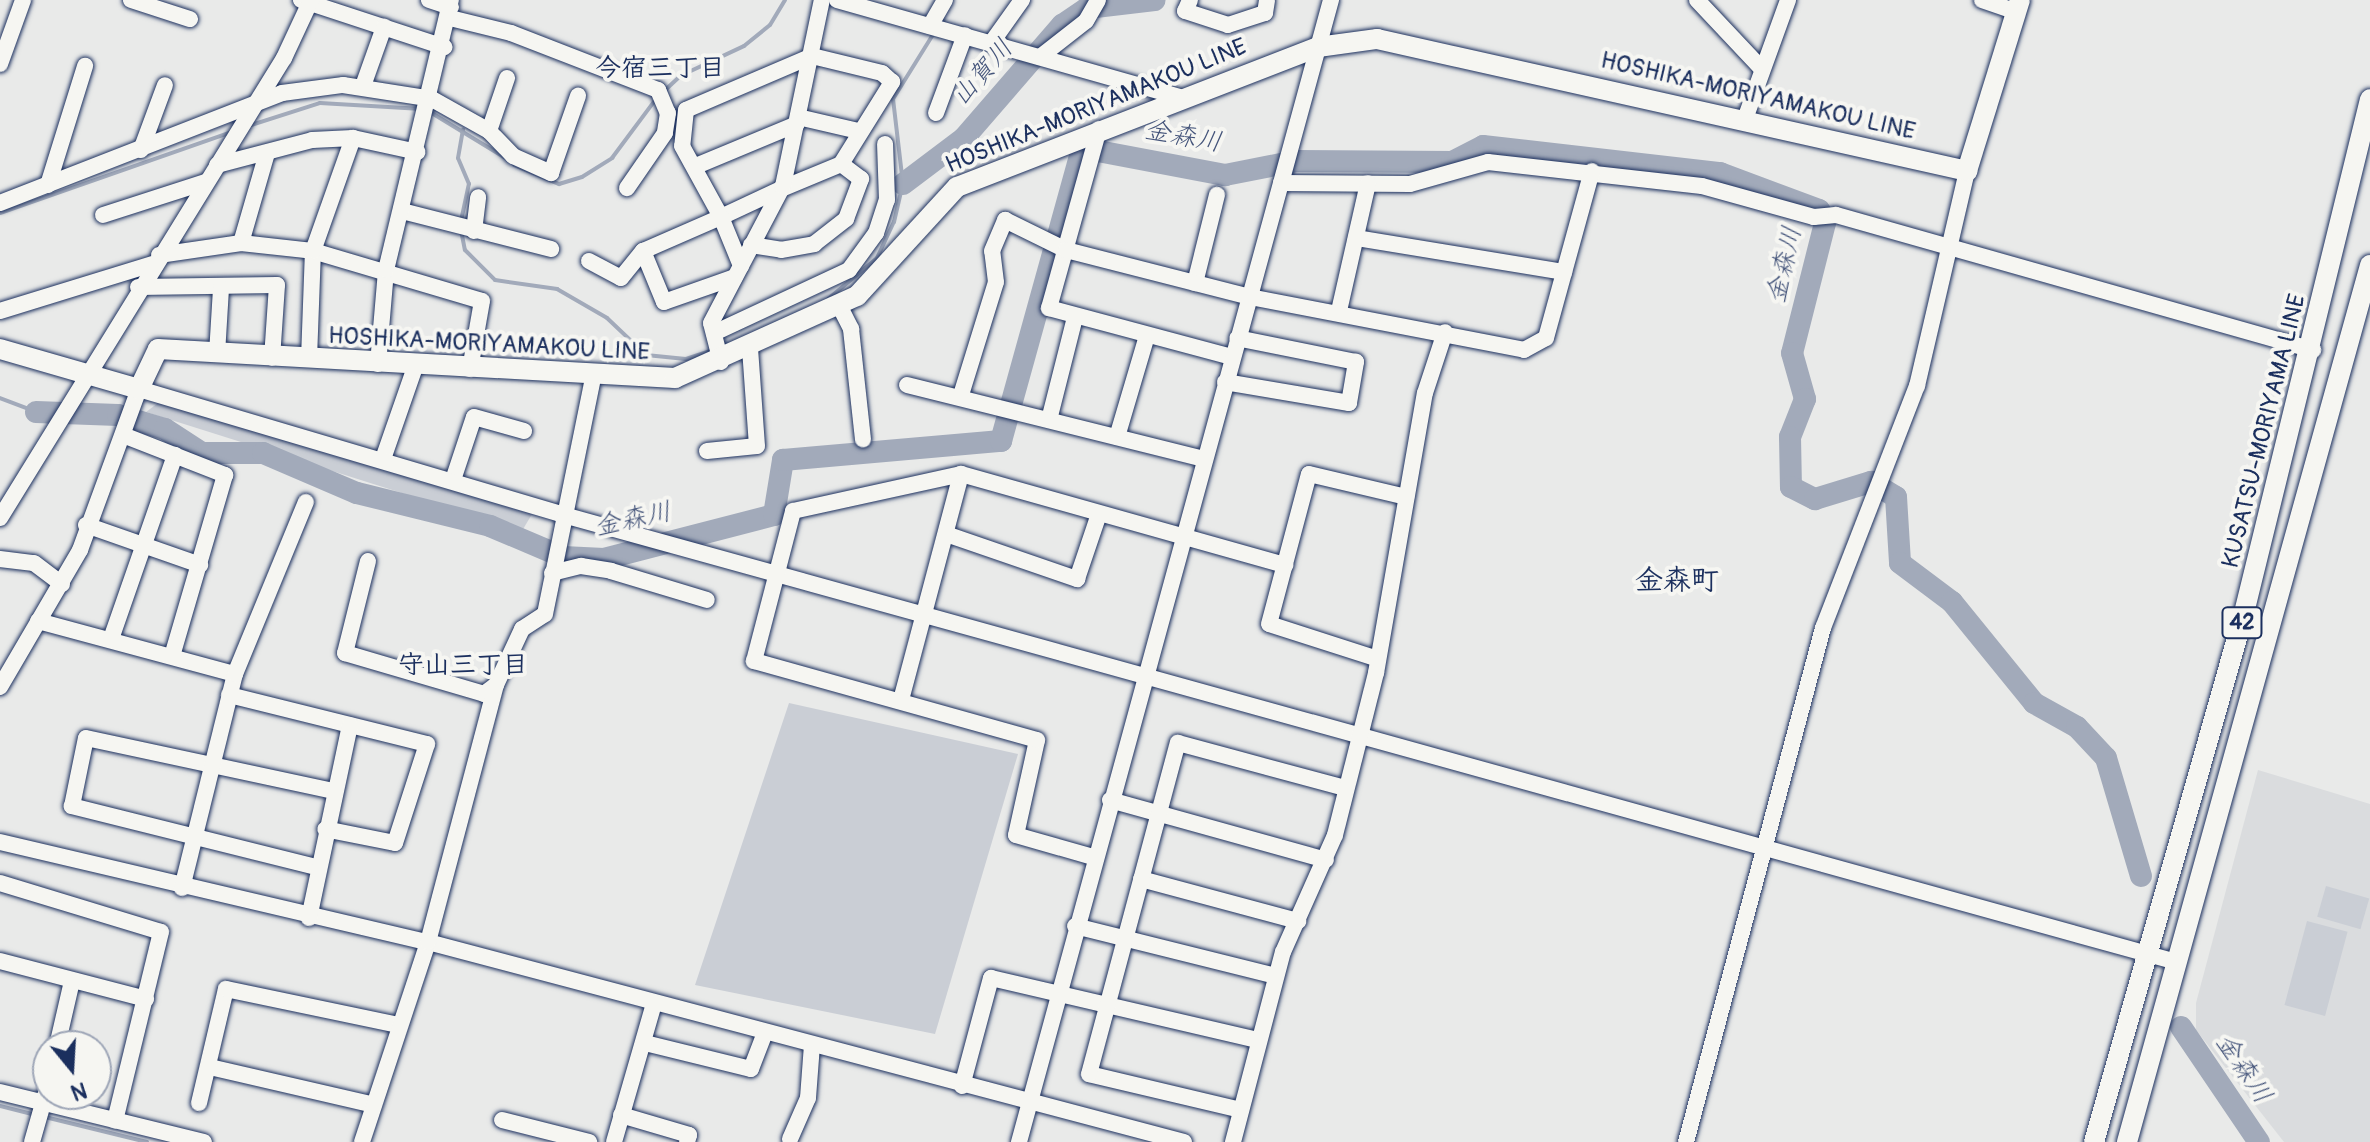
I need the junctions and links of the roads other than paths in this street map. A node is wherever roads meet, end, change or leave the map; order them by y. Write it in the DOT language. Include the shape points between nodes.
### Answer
graph roads {
  1 [pos="23,0"];
  2 [pos="131,0"];
  3 [pos="429,0"];
  4 [pos="822,0"];
  5 [pos="837,0"];
  6 [pos="945,0"];
  7 [pos="1022,0"];
  8 [pos="1098,0"];
  9 [pos="1190,0"];
  10 [pos="1267,0"];
  11 [pos="1331,0"];
  12 [pos="1697,0"];
  13 [pos="1788,0"];
  14 [pos="1982,0"];
  15 [pos="307,1"];
  16 [pos="2019,6"];
  17 [pos="450,8"];
  18 [pos="190,19"];
  19 [pos="930,26"];
  20 [pos="384,27"];
  21 [pos="965,35"];
  22 [pos="992,42"];
  23 [pos="444,47"];
  24 [pos="1318,47"];
  25 [pos="812,56"];
  26 [pos="1040,57"];
  27 [pos="0,64"];
  28 [pos="85,66"];
  29 [pos="1761,68"];
  30 [pos="507,78"];
  31 [pos="165,85"];
  32 [pos="363,86"];
  33 [pos="578,96"];
  34 [pos="1180,97"];
  35 [pos="2370,99"];
  36 [pos="256,103"];
  37 [pos="430,107"];
  38 [pos="936,113"];
  39 [pos="1745,119"];
  40 [pos="798,120"];
  41 [pos="1099,129"];
  42 [pos="489,131"];
  43 [pos="858,131"];
  44 [pos="353,138"];
  45 [pos="885,144"];
  46 [pos="141,150"];
  47 [pos="418,152"];
  48 [pos="267,153"];
  49 [pos="841,164"];
  50 [pos="217,165"];
  51 [pos="696,166"];
  52 [pos="1592,171"];
  53 [pos="1967,171"];
  54 [pos="206,182"];
  55 [pos="1281,183"];
  56 [pos="1368,183"];
  57 [pos="48,185"];
  58 [pos="627,188"];
  59 [pos="781,189"];
  60 [pos="1217,195"];
  61 [pos="478,197"];
  62 [pos="0,203"];
  63 [pos="402,211"];
  64 [pos="103,215"];
  65 [pos="721,217"];
  66 [pos="474,231"];
  67 [pos="1356,238"];
  68 [pos="241,243"];
  69 [pos="751,245"];
  70 [pos="1951,246"];
  71 [pos="551,249"];
  72 [pos="1066,250"];
  73 [pos="313,251"];
  74 [pos="643,251"];
  75 [pos="156,259"];
  76 [pos="589,261"];
  77 [pos="2370,265"];
  78 [pos="386,270"];
  79 [pos="738,272"];
  80 [pos="1564,272"];
  81 [pos="1195,283"];
  82 [pos="138,287"];
  83 [pos="221,288"];
  84 [pos="1250,297"];
  85 [pos="840,307"];
  86 [pos="0,311"];
  87 [pos="1339,311"];
  88 [pos="1075,317"];
  89 [pos="1445,332"];
  90 [pos="714,333"];
  91 [pos="1147,336"];
  92 [pos="1237,338"];
  93 [pos="0,349"];
  94 [pos="750,349"];
  95 [pos="2313,350"];
  96 [pos="217,354"];
  97 [pos="1232,357"];
  98 [pos="272,358"];
  99 [pos="309,359"];
  100 [pos="721,362"];
  101 [pos="378,364"];
  102 [pos="415,367"];
  103 [pos="470,369"];
  104 [pos="84,374"];
  105 [pos="593,379"];
  106 [pos="1225,382"];
  107 [pos="907,385"];
  108 [pos="139,389"];
  109 [pos="961,395"];
  110 [pos="1049,420"];
  111 [pos="524,431"];
  112 [pos="123,435"];
  113 [pos="1117,437"];
  114 [pos="863,439"];
  115 [pos="707,451"];
  116 [pos="175,455"];
  117 [pos="383,459"];
  118 [pos="1204,459"];
  119 [pos="961,474"];
  120 [pos="453,480"];
  121 [pos="1406,497"];
  122 [pos="306,502"];
  123 [pos="560,514"];
  124 [pos="1098,517"];
  125 [pos="0,518"];
  126 [pos="86,525"];
  127 [pos="946,534"];
  128 [pos="1181,539"];
  129 [pos="144,545"];
  130 [pos="0,559"];
  131 [pos="368,561"];
  132 [pos="200,565"];
  133 [pos="1285,565"];
  134 [pos="552,573"];
  135 [pos="777,573"];
  136 [pos="62,584"];
  137 [pos="707,600"];
  138 [pos="925,615"];
  139 [pos="38,621"];
  140 [pos="111,639"];
  141 [pos="173,653"];
  142 [pos="1378,659"];
  143 [pos="235,674"];
  144 [pos="1145,674"];
  145 [pos="496,685"];
  146 [pos="0,687"];
  147 [pos="229,695"];
  148 [pos="901,700"];
  149 [pos="350,725"];
  150 [pos="1360,735"];
  151 [pos="209,763"];
  152 [pos="1345,788"];
  153 [pos="333,791"];
  154 [pos="1110,800"];
  155 [pos="1158,815"];
  156 [pos="325,829"];
  157 [pos="195,835"];
  158 [pos="0,842"];
  159 [pos="1763,842"];
  160 [pos="1093,857"];
  161 [pos="1326,860"];
  162 [pos="316,867"];
  163 [pos="1141,879"];
  164 [pos="0,883"];
  165 [pos="182,888"];
  166 [pos="309,918"];
  167 [pos="1298,921"];
  168 [pos="1075,926"];
  169 [pos="1125,938"];
  170 [pos="428,942"];
  171 [pos="2146,952"];
  172 [pos="0,961"];
  173 [pos="2177,962"];
  174 [pos="1276,976"];
  175 [pos="72,981"];
  176 [pos="1057,994"];
  177 [pos="146,999"];
  178 [pos="654,1003"];
  179 [pos="1107,1007"];
  180 [pos="398,1025"];
  181 [pos="61,1030"];
  182 [pos="765,1033"];
  183 [pos="1257,1040"];
  184 [pos="645,1043"];
  185 [pos="812,1045"];
  186 [pos="210,1067"];
  187 [pos="962,1086"];
  188 [pos="0,1092"];
  189 [pos="32,1093"];
  190 [pos="1030,1101"];
  191 [pos="199,1103"];
  192 [pos="374,1105"];
  193 [pos="41,1110"];
  194 [pos="88,1110"];
  195 [pos="1241,1110"];
  196 [pos="621,1115"];
  197 [pos="115,1120"];
  198 [pos="502,1120"];
  199 [pos="790,1139"];
  200 [pos="32,1142"];
  201 [pos="204,1142"];
  202 [pos="362,1142"];
  203 [pos="589,1142"];
  204 [pos="614,1142"];
  205 [pos="687,1142"];
  206 [pos="1019,1142"];
  207 [pos="1184,1142"];
  208 [pos="1233,1142"];
  209 [pos="1686,1142"];
  210 [pos="2094,1142"];
  211 [pos="2127,1142"];
  1 -- 27 [label="street"];
  2 -- 18 [label="street"];
  3 -- 17 [label="street"];
  4 -- 25 [label="street"];
  5 -- 19 [label="street"];
  6 -- 19 [label="street"];
  7 -- 22 [label="street"];
  8 -- 26 [label="street" via="1086,21"];
  9 -- 10 [label="street" via="1185,11 1228,25 1265,13"];
  11 -- 24 [label="street"];
  12 -- 29 [label="street"];
  13 -- 29 [label="street"];
  14 -- 16 [label="street"];
  15 -- 20 [label="street"];
  15 -- 36 [label="street"];
  16 -- 53 [label="main road"];
  17 -- 23 [label="street"];
  17 -- 58 [label="street" via="658,90 668,113 665,133"];
  19 -- 21 [label="street"];
  20 -- 23 [label="street"];
  20 -- 32 [label="street"];
  21 -- 22 [label="street"];
  21 -- 38 [label="street"];
  22 -- 26 [label="street"];
  23 -- 37 [label="street"];
  24 -- 34 [label="main road, HOSHIKA-MORIYAMAKOU LINE"];
  24 -- 39 [label="main road, HOSHIKA-MORIYAMAKOU LINE" via="1405,42"];
  24 -- 55 [label="street"];
  25 -- 40 [label="street"];
  25 -- 43 [label="street" via="882,73 892,82"];
  25 -- 51 [label="street" via="686,110 682,146"];
  26 -- 34 [label="street"];
  28 -- 57 [label="street"];
  29 -- 39 [label="street"];
  30 -- 42 [label="street"];
  31 -- 46 [label="street"];
  32 -- 36 [label="street" via="282,93"];
  32 -- 37 [label="street"];
  33 -- 42 [label="street" via="551,173 513,156"];
  34 -- 41 [label="main road, HOSHIKA-MORIYAMAKOU LINE"];
  35 -- 95 [label="main road, KUSATSU-MORIYAMA LINE / 42"];
  36 -- 46 [label="street"];
  36 -- 50 [label="street"];
  37 -- 42 [label="street"];
  37 -- 47 [label="street"];
  39 -- 53 [label="main road, HOSHIKA-MORIYAMAKOU LINE"];
  40 -- 43 [label="street"];
  40 -- 51 [label="street"];
  40 -- 59 [label="street"];
  41 -- 72 [label="street"];
  41 -- 85 [label="main road, HOSHIKA-MORIYAMAKOU LINE" via="944,195 874,280"];
  43 -- 49 [label="street"];
  44 -- 47 [label="street"];
  44 -- 48 [label="street"];
  44 -- 73 [label="street"];
  45 -- 90 [label="street" via="887,200 876,233 849,270"];
  46 -- 57 [label="street"];
  47 -- 63 [label="street"];
  48 -- 50 [label="street"];
  48 -- 68 [label="street"];
  49 -- 59 [label="street"];
  49 -- 69 [label="street" via="861,179 846,219 814,244 781,250"];
  50 -- 54 [label="street"];
  51 -- 65 [label="street"];
  52 -- 56 [label="street" via="1488,162 1410,184"];
  52 -- 70 [label="street" via="1753,196 1786,210 1836,215"];
  52 -- 80 [label="street"];
  53 -- 70 [label="street"];
  54 -- 64 [label="street"];
  54 -- 75 [label="street"];
  55 -- 56 [label="street"];
  55 -- 84 [label="street"];
  56 -- 67 [label="street"];
  57 -- 62 [label="street"];
  59 -- 65 [label="street"];
  59 -- 69 [label="street"];
  60 -- 81 [label="street"];
  61 -- 66 [label="street"];
  63 -- 66 [label="street"];
  63 -- 78 [label="street"];
  65 -- 74 [label="street"];
  65 -- 79 [label="street"];
  66 -- 71 [label="street"];
  67 -- 80 [label="street"];
  67 -- 87 [label="street"];
  68 -- 73 [label="street"];
  68 -- 75 [label="street"];
  69 -- 79 [label="street"];
  70 -- 95 [label="street"];
  70 -- 159 [label="street" via="1917,386 1823,628"];
  72 -- 81 [label="street"];
  72 -- 88 [label="street" via="1049,308"];
  72 -- 109 [label="street" via="1016,222 1005,220 998,229 996,282"];
  73 -- 78 [label="street"];
  73 -- 99 [label="street"];
  74 -- 76 [label="street" via="621,278"];
  74 -- 79 [label="street" via="664,302"];
  75 -- 82 [label="street"];
  75 -- 86 [label="street"];
  77 -- 173 [label="main road, 42"];
  78 -- 101 [label="street"];
  78 -- 103 [label="street" via="482,301"];
  79 -- 90 [label="street" via="711,323"];
  80 -- 89 [label="street" via="1540,344 1515,351"];
  81 -- 84 [label="street"];
  82 -- 83 [label="street"];
  82 -- 104 [label="street"];
  83 -- 96 [label="street"];
  83 -- 98 [label="street" via="277,285"];
  84 -- 87 [label="street"];
  84 -- 92 [label="street"];
  85 -- 94 [label="main road, HOSHIKA-MORIYAMAKOU LINE"];
  85 -- 114 [label="street" via="851,329"];
  87 -- 89 [label="street"];
  88 -- 91 [label="street"];
  88 -- 110 [label="street"];
  89 -- 121 [label="street"];
  90 -- 100 [label="street"];
  91 -- 97 [label="street"];
  91 -- 113 [label="street"];
  92 -- 97 [label="street"];
  92 -- 106 [label="street" via="1356,362 1349,403"];
  93 -- 104 [label="main road"];
  94 -- 100 [label="main road, HOSHIKA-MORIYAMAKOU LINE"];
  94 -- 115 [label="street" via="757,446"];
  95 -- 171 [label="main road, KUSATSU-MORIYAMA LINE / 42"];
  96 -- 98 [label="main road, HOSHIKA-MORIYAMAKOU LINE"];
  96 -- 108 [label="main road, HOSHIKA-MORIYAMAKOU LINE" via="158,349"];
  97 -- 106 [label="street"];
  98 -- 99 [label="main road, HOSHIKA-MORIYAMAKOU LINE"];
  99 -- 101 [label="main road, HOSHIKA-MORIYAMAKOU LINE"];
  100 -- 105 [label="main road, HOSHIKA-MORIYAMAKOU LINE" via="658,381"];
  101 -- 102 [label="main road, HOSHIKA-MORIYAMAKOU LINE"];
  102 -- 103 [label="main road, HOSHIKA-MORIYAMAKOU LINE"];
  102 -- 117 [label="street"];
  103 -- 105 [label="main road, HOSHIKA-MORIYAMAKOU LINE"];
  104 -- 108 [label="main road"];
  104 -- 125 [label="street"];
  105 -- 123 [label="street"];
  106 -- 118 [label="street"];
  107 -- 109 [label="street"];
  108 -- 112 [label="street"];
  108 -- 117 [label="street"];
  109 -- 110 [label="street"];
  110 -- 113 [label="street"];
  111 -- 120 [label="street" via="474,417"];
  112 -- 116 [label="street"];
  112 -- 126 [label="street"];
  113 -- 118 [label="street"];
  116 -- 129 [label="street"];
  116 -- 132 [label="street" via="225,475"];
  117 -- 120 [label="street"];
  118 -- 128 [label="street"];
  119 -- 124 [label="street"];
  119 -- 127 [label="street"];
  119 -- 135 [label="street" via="793,511"];
  120 -- 123 [label="street"];
  121 -- 133 [label="street" via="1309,474"];
  121 -- 142 [label="street"];
  122 -- 143 [label="street"];
  123 -- 134 [label="street"];
  123 -- 135 [label="street"];
  124 -- 127 [label="street" via="1077,579"];
  124 -- 128 [label="street"];
  126 -- 129 [label="street"];
  126 -- 136 [label="street"];
  127 -- 138 [label="street"];
  128 -- 133 [label="street"];
  128 -- 144 [label="street"];
  129 -- 132 [label="street"];
  129 -- 140 [label="street"];
  130 -- 136 [label="street" via="34,563"];
  131 -- 145 [label="street" via="345,653 484,694"];
  132 -- 141 [label="street"];
  133 -- 142 [label="street" via="1269,624"];
  134 -- 137 [label="street" via="581,566 611,571"];
  134 -- 145 [label="street" via="545,614 522,629"];
  135 -- 138 [label="street"];
  135 -- 148 [label="street" via="754,661"];
  136 -- 139 [label="street"];
  138 -- 144 [label="street"];
  138 -- 148 [label="street"];
  139 -- 140 [label="street"];
  139 -- 146 [label="street"];
  140 -- 141 [label="street"];
  141 -- 143 [label="street"];
  142 -- 150 [label="street"];
  143 -- 147 [label="street"];
  144 -- 150 [label="street"];
  144 -- 154 [label="street"];
  145 -- 170 [label="street"];
  147 -- 149 [label="street"];
  147 -- 151 [label="street"];
  148 -- 160 [label="street" via="1037,740 1016,835"];
  149 -- 153 [label="street"];
  149 -- 156 [label="street" via="427,744 395,843"];
  150 -- 152 [label="street"];
  150 -- 159 [label="street"];
  151 -- 153 [label="street"];
  151 -- 157 [label="street"];
  151 -- 157 [label="street" via="86,738 72,806"];
  152 -- 155 [label="street" via="1178,743"];
  152 -- 161 [label="street"];
  153 -- 156 [label="street"];
  154 -- 155 [label="street"];
  154 -- 160 [label="street"];
  155 -- 161 [label="street"];
  155 -- 163 [label="street"];
  156 -- 162 [label="street"];
  157 -- 162 [label="street"];
  157 -- 165 [label="street"];
  158 -- 165 [label="street"];
  159 -- 171 [label="street"];
  159 -- 209 [label="street"];
  160 -- 168 [label="street"];
  161 -- 167 [label="street"];
  162 -- 166 [label="street"];
  163 -- 167 [label="street"];
  163 -- 169 [label="street"];
  164 -- 177 [label="street" via="30,898 161,932"];
  165 -- 166 [label="street"];
  166 -- 170 [label="street"];
  167 -- 174 [label="street"];
  168 -- 169 [label="street"];
  168 -- 176 [label="street"];
  169 -- 174 [label="street"];
  169 -- 179 [label="street"];
  170 -- 178 [label="street"];
  170 -- 180 [label="street"];
  171 -- 173 [label="street"];
  171 -- 210 [label="main road, KUSATSU-MORIYAMA LINE / 42"];
  172 -- 175 [label="street"];
  173 -- 211 [label="main road, 42"];
  174 -- 183 [label="street"];
  175 -- 177 [label="street"];
  175 -- 181 [label="street"];
  176 -- 179 [label="street"];
  176 -- 187 [label="street" via="991,978"];
  176 -- 190 [label="street"];
  177 -- 197 [label="street"];
  178 -- 182 [label="street"];
  178 -- 184 [label="street"];
  179 -- 183 [label="street"];
  179 -- 195 [label="street" via="1089,1074"];
  180 -- 186 [label="street" via="226,989"];
  180 -- 192 [label="street"];
  182 -- 184 [label="street" via="751,1069"];
  182 -- 185 [label="street"];
  183 -- 195 [label="street"];
  184 -- 196 [label="street"];
  185 -- 187 [label="street"];
  185 -- 199 [label="street" via="808,1098"];
  186 -- 191 [label="street"];
  186 -- 192 [label="street"];
  187 -- 190 [label="street"];
  188 -- 189 [label="street"];
  190 -- 206 [label="street"];
  190 -- 207 [label="street"];
  192 -- 202 [label="street"];
  193 -- 200 [label="street"];
  194 -- 197 [label="street"];
  195 -- 208 [label="street"];
  196 -- 204 [label="street"];
  196 -- 205 [label="street" via="689,1135"];
  197 -- 201 [label="street"];
  198 -- 203 [label="street"];
}
